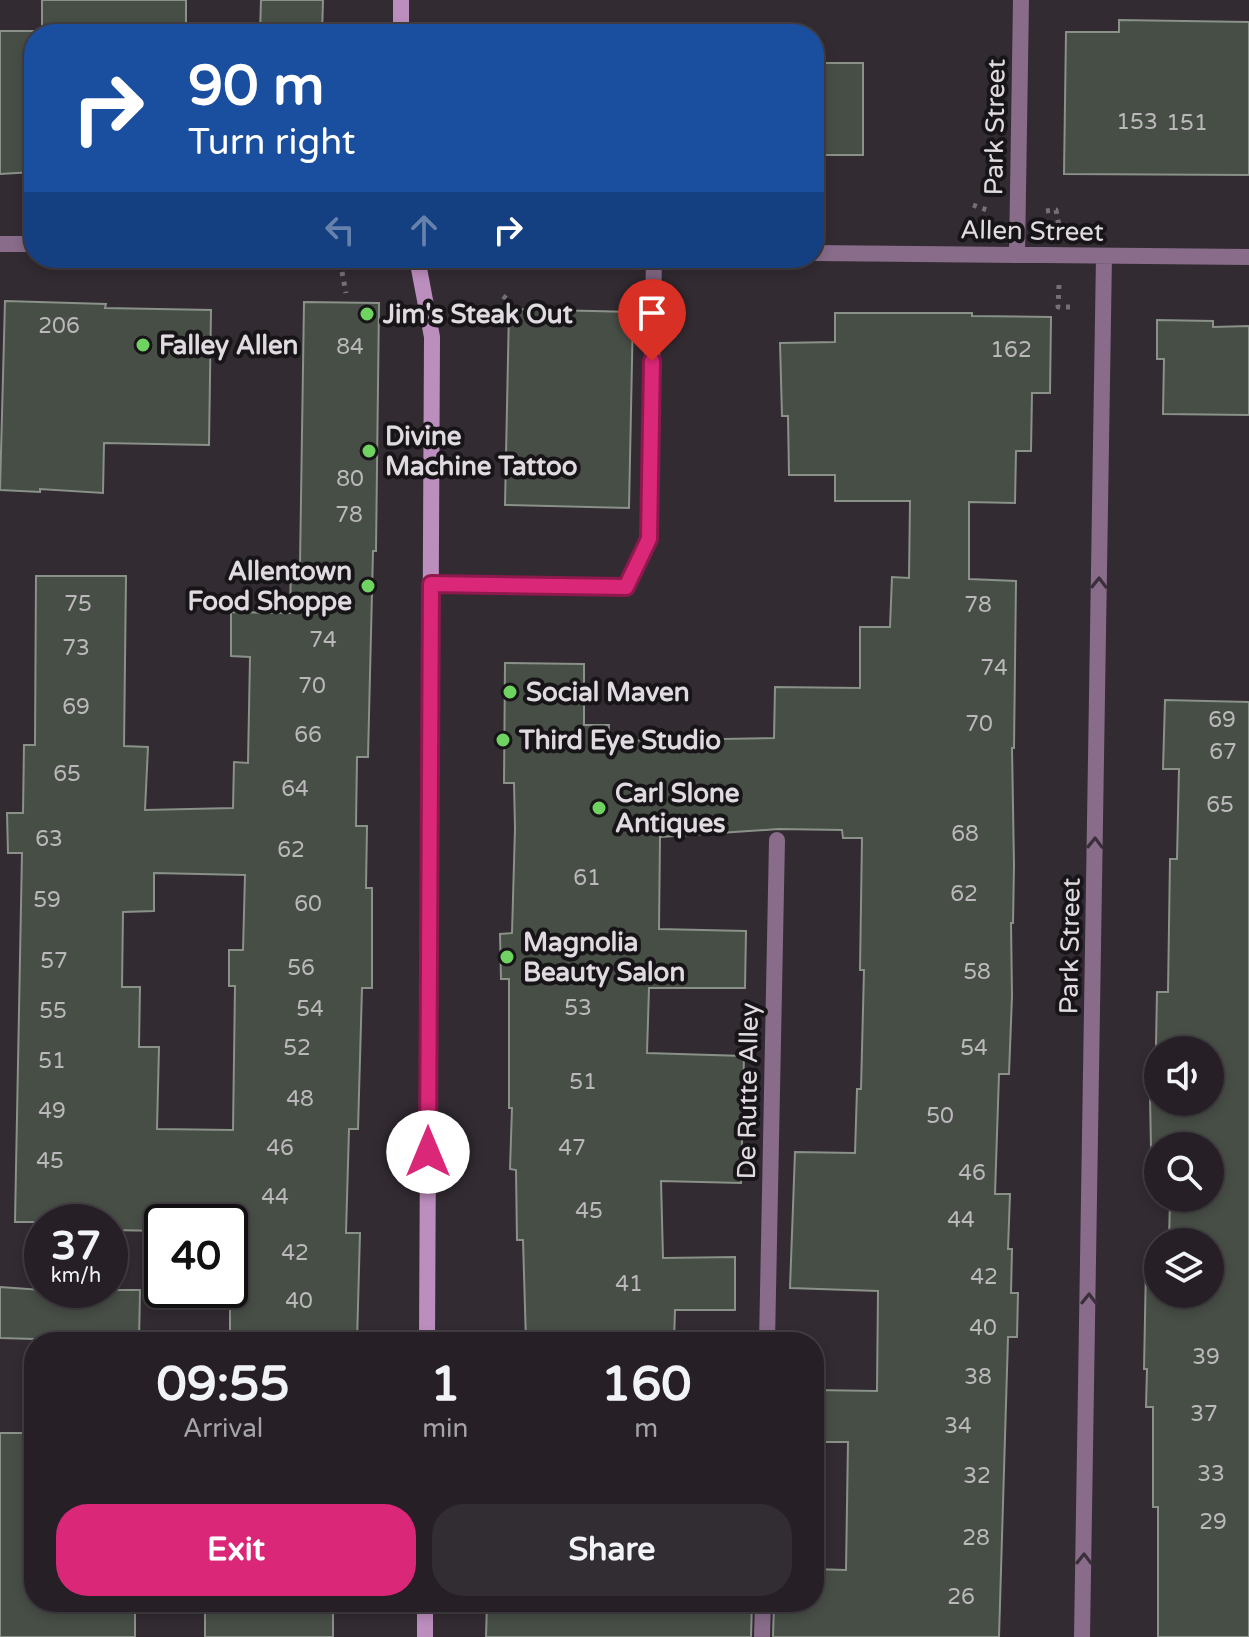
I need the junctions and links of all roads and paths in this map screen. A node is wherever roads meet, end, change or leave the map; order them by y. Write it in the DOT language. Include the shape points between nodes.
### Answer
graph roads {
  1 [pos="401,0"];
  2 [pos="1021,0"];
  3 [pos="401,24"];
  4 [pos="973,205"];
  5 [pos="987,210"];
  6 [pos="1056,210"];
  7 [pos="1060,231"];
  8 [pos="0,244"];
  9 [pos="24,244"];
  10 [pos="824,253"];
  11 [pos="1017,255"];
  12 [pos="1104,256"];
  13 [pos="1249,257"];
  14 [pos="419,268"];
  15 [pos="654,268"];
  16 [pos="342,272"];
  17 [pos="1059,285"];
  18 [pos="346,293"];
  19 [pos="1076,307"];
  20 [pos="431,584"];
  21 [pos="777,840"];
  22 [pos="427,1332"];
  23 [pos="767,1332"];
  24 [pos="425,1612"];
  25 [pos="763,1612"];
  26 [pos="425,1637"];
  27 [pos="762,1637"];
  28 [pos="1082,1637"];
  1 -- 3 [label="street"];
  2 -- 11 [label="street, Park Street"];
  4 -- 5 [label="path"];
  6 -- 7 [label="path"];
  8 -- 9 [label="street"];
  10 -- 11 [label="street, Allen Street"];
  11 -- 12 [label="street, Allen Street"];
  12 -- 13 [label="street, Allen Street"];
  28 -- 12 [label="street, Park Street, one-way"];
  14 -- 20 [label="street" via="432,337"];
  15 -- 20 [label="street" via="649,539 626,587"];
  16 -- 18 [label="path"];
  17 -- 19 [label="path" via="1058,307"];
  20 -- 22 [label="street"];
  21 -- 23 [label="street, De Rutte Alley"];
  24 -- 26 [label="street"];
  25 -- 27 [label="street"];
}
